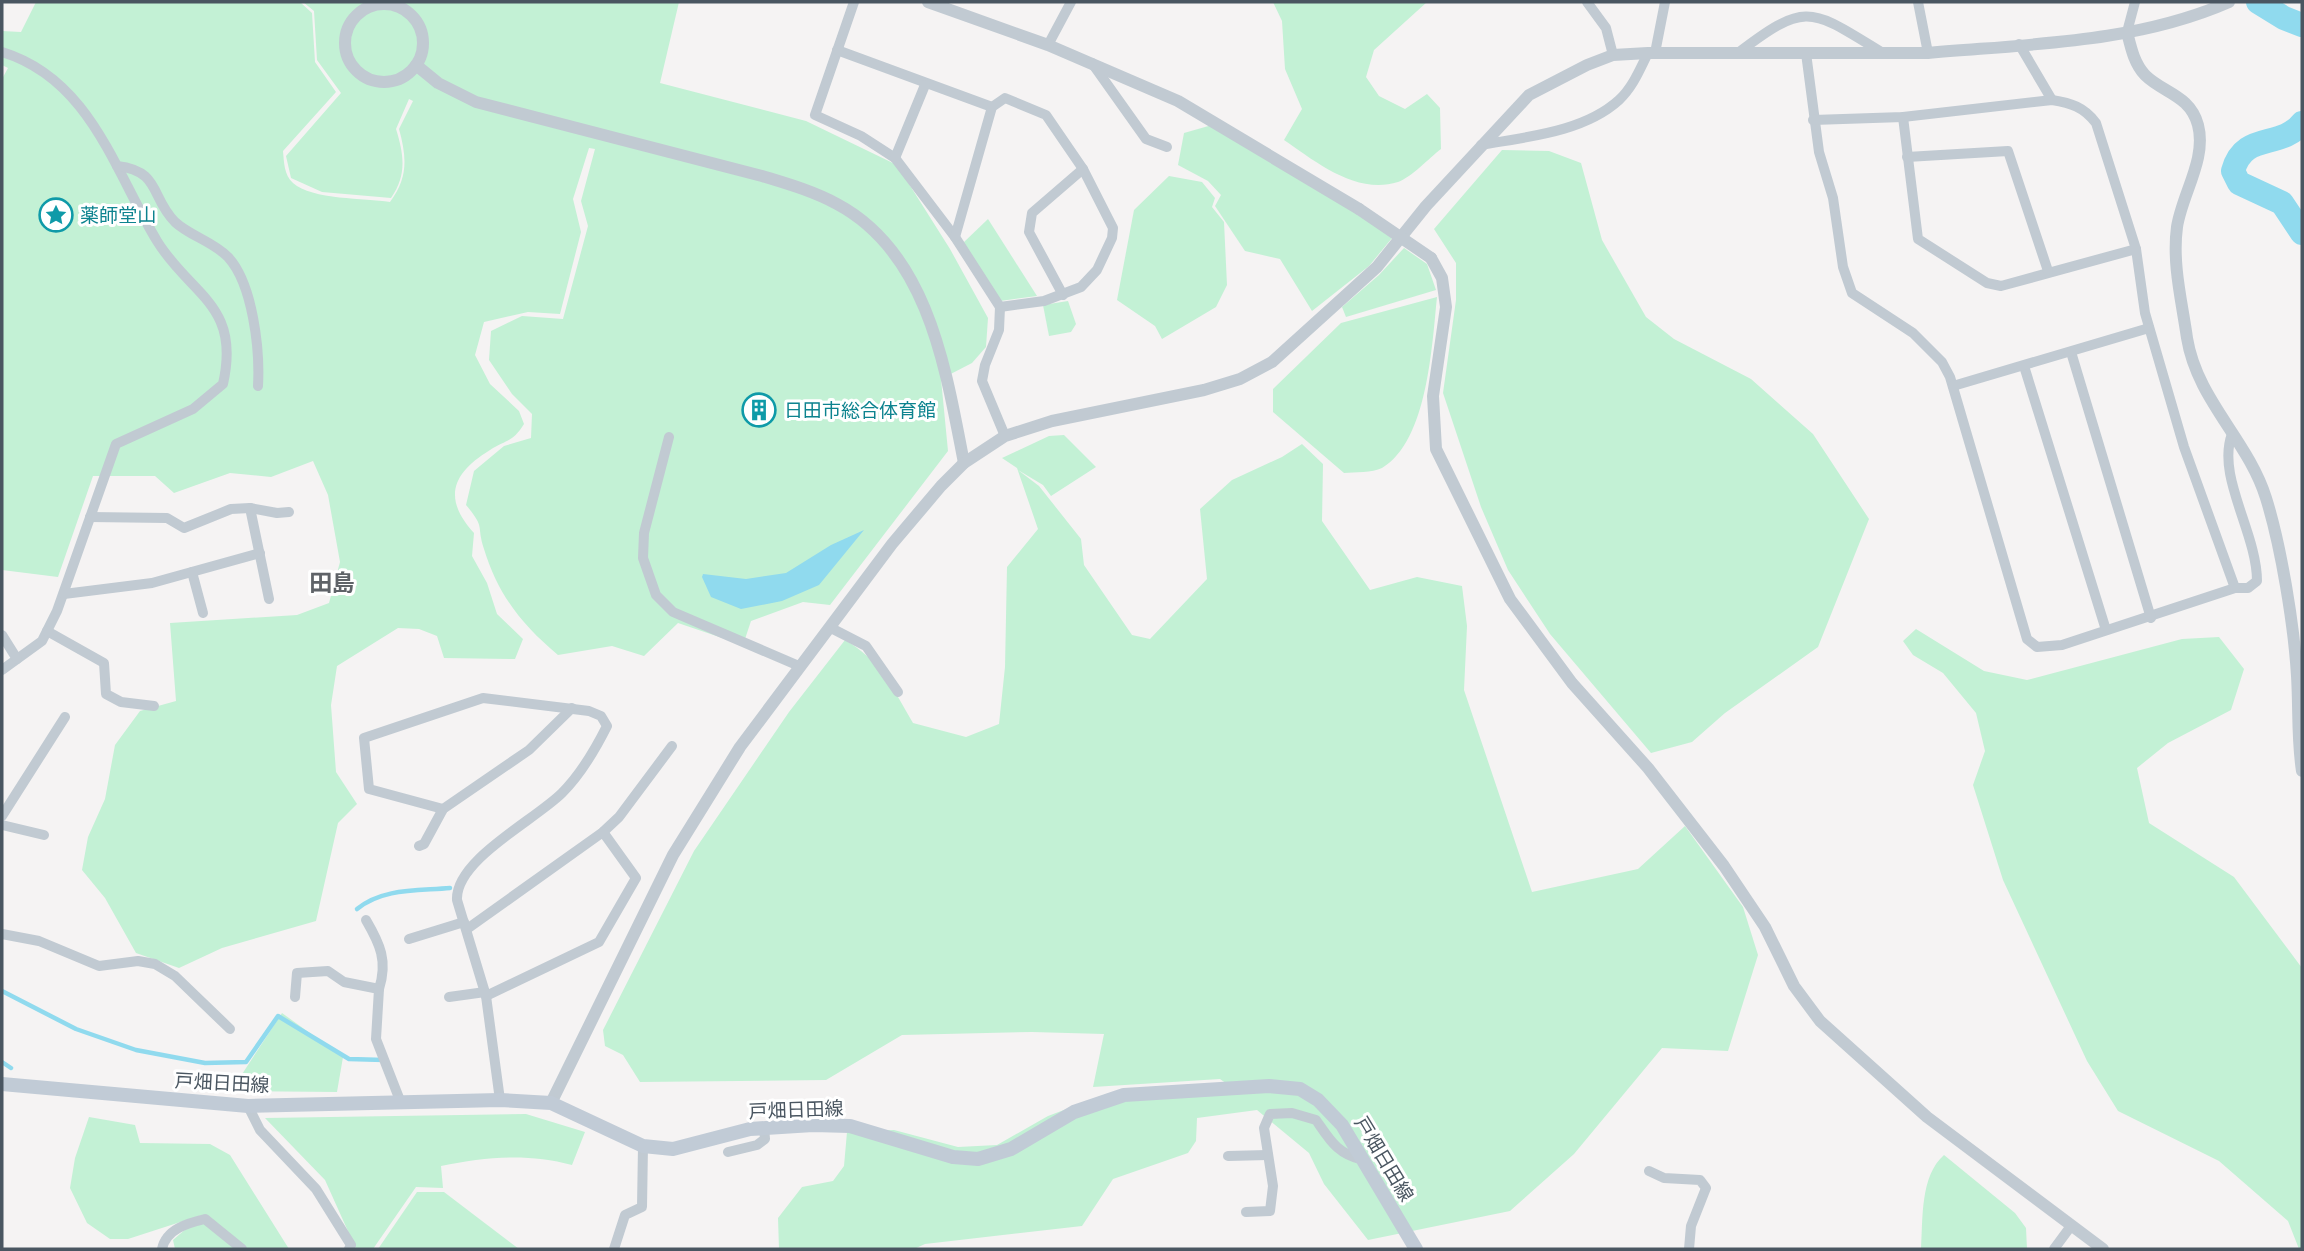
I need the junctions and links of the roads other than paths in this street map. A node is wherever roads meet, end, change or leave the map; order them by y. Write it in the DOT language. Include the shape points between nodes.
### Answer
graph roads {
  1 [pos="348,2"];
  2 [pos="854,2"];
  3 [pos="928,2"];
  4 [pos="1071,2"];
  5 [pos="1587,2"];
  6 [pos="1665,2"];
  7 [pos="1918,2"];
  8 [pos="2135,2"];
  9 [pos="2230,2"];
  10 [pos="358,13"];
  11 [pos="2127,32"];
  12 [pos="2019,44"];
  13 [pos="1048,45"];
  14 [pos="837,50"];
  15 [pos="2,52"];
  16 [pos="1652,53"];
  17 [pos="1738,53"];
  18 [pos="1883,53"];
  19 [pos="1928,53"];
  20 [pos="1806,54"];
  21 [pos="1613,55"];
  22 [pos="1092,63"];
  23 [pos="416,65"];
  24 [pos="925,85"];
  25 [pos="2052,100"];
  26 [pos="992,107"];
  27 [pos="1903,117"];
  28 [pos="1813,120"];
  29 [pos="1481,145"];
  30 [pos="1167,147"];
  31 [pos="1907,157"];
  32 [pos="895,158"];
  33 [pos="117,166"];
  34 [pos="1083,169"];
  35 [pos="955,237"];
  36 [pos="2136,249"];
  37 [pos="2048,271"];
  38 [pos="1063,295"];
  39 [pos="1000,306"];
  40 [pos="2149,328"];
  41 [pos="2071,352"];
  42 [pos="2024,366"];
  43 [pos="258,386"];
  44 [pos="1953,386"];
  45 [pos="2232,434"];
  46 [pos="1005,436"];
  47 [pos="669,437"];
  48 [pos="964,463"];
  49 [pos="250,508"];
  50 [pos="289,512"];
  51 [pos="90,517"];
  52 [pos="260,553"];
  53 [pos="192,572"];
  54 [pos="2235,588"];
  55 [pos="64,593"];
  56 [pos="269,599"];
  57 [pos="203,613"];
  58 [pos="2151,618"];
  59 [pos="831,628"];
  60 [pos="2106,630"];
  61 [pos="47,631"];
  62 [pos="2,635"];
  63 [pos="17,659"];
  64 [pos="799,666"];
  65 [pos="2,670"];
  66 [pos="898,692"];
  67 [pos="154,706"];
  68 [pos="572,708"];
  69 [pos="65,716"];
  70 [pos="672,746"];
  71 [pos="2302,771"];
  72 [pos="443,809"];
  73 [pos="2,816"];
  74 [pos="2,825"];
  75 [pos="603,832"];
  76 [pos="44,835"];
  77 [pos="419,846"];
  78 [pos="366,920"];
  79 [pos="466,926"];
  80 [pos="2,934"];
  81 [pos="409,940"];
  82 [pos="379,989"];
  83 [pos="485,994"];
  84 [pos="295,997"];
  85 [pos="449,997"];
  86 [pos="230,1028"];
  87 [pos="2,1084"];
  88 [pos="500,1100"];
  89 [pos="551,1103"];
  90 [pos="401,1104"];
  91 [pos="248,1106"];
  92 [pos="764,1128"];
  93 [pos="643,1146"];
  94 [pos="728,1152"];
  95 [pos="1228,1156"];
  96 [pos="1268,1156"];
  97 [pos="1363,1160"];
  98 [pos="1649,1171"];
  99 [pos="1246,1212"];
  100 [pos="2071,1226"];
  101 [pos="162,1249"];
  102 [pos="242,1249"];
  103 [pos="349,1249"];
  104 [pos="614,1249"];
  105 [pos="1416,1249"];
  106 [pos="1689,1249"];
  107 [pos="2054,1249"];
  108 [pos="2103,1249"];
  1 -- 10 [label="street"];
  2 -- 14 [label="street"];
  3 -- 13 [label="street"];
  4 -- 13 [label="street"];
  5 -- 21 [label="street" via="1606,29"];
  6 -- 16 [label="street"];
  7 -- 19 [label="street"];
  8 -- 11 [label="street"];
  9 -- 11 [label="street" via="2197,16"];
  10 -- 23 [label="street" via="387,4 411,15 423,39"];
  10 -- 23 [label="street" via="345,33 344,47 356,71 380,82 394,80"];
  11 -- 12 [label="street"];
  11 -- 45 [label="street" via="2135,61 2147,77 2187,104 2197,122 2198,157 2178,226 2178,274 2196,373"];
  12 -- 19 [label="street"];
  12 -- 25 [label="street"];
  13 -- 22 [label="street"];
  14 -- 24 [label="street"];
  14 -- 32 [label="street" via="815,115"];
  15 -- 33 [label="street" via="22,58 63,86 95,125"];
  16 -- 17 [label="street"];
  16 -- 21 [label="street"];
  16 -- 29 [label="street" via="1620,99 1604,110 1573,125"];
  17 -- 18 [label="street" via="1787,14 1804,12 1825,16"];
  17 -- 20 [label="street"];
  18 -- 19 [label="street"];
  18 -- 20 [label="street"];
  20 -- 28 [label="street"];
  21 -- 29 [label="street" via="1529,95"];
  22 -- 30 [label="street" via="1146,139"];
  22 -- 100 [label="street, bridge" via="1178,101 1359,209 1431,258 1442,278 1446,307 1433,396 1436,449 1510,598 1572,683 1648,768 1724,866 1765,928 1794,986 1820,1021 1927,1117"];
  23 -- 48 [label="street" via="438,83 476,102 773,179 839,205 863,222 891,249 916,287 947,374"];
  24 -- 26 [label="street"];
  24 -- 32 [label="street"];
  25 -- 27 [label="street"];
  25 -- 36 [label="street" via="2072,104 2096,123"];
  26 -- 34 [label="street" via="1005,98 1046,115"];
  26 -- 35 [label="street"];
  27 -- 28 [label="street"];
  27 -- 31 [label="street"];
  28 -- 44 [label="street" via="1852,293 1913,333 1942,362"];
  29 -- 46 [label="street" via="1377,267 1272,362 1240,379 1204,390 1052,421"];
  31 -- 37 [label="street" via="2008,151"];
  31 -- 37 [label="street" via="1918,239 1987,283 2001,286"];
  32 -- 35 [label="street"];
  33 -- 43 [label="street" via="135,168 145,175 172,219 230,259 246,294 254,330 260,359"];
  33 -- 51 [label="street" via="168,258 206,297 223,329 228,362 223,384 193,409 116,444"];
  34 -- 38 [label="street" via="1104,208 1112,238 1097,270 1081,287"];
  34 -- 38 [label="street" via="1032,213 1029,221 1029,232"];
  35 -- 39 [label="street"];
  36 -- 37 [label="street"];
  36 -- 40 [label="street"];
  38 -- 39 [label="street"];
  39 -- 46 [label="street" via="999,330 982,381"];
  40 -- 41 [label="street"];
  40 -- 54 [label="street" via="2183,447"];
  41 -- 42 [label="street"];
  41 -- 58 [label="street"];
  42 -- 44 [label="street"];
  42 -- 60 [label="street"];
  44 -- 60 [label="street" via="2027,639 2037,647 2050,647"];
  45 -- 54 [label="street" via="2228,462 2257,564 2257,581 2248,588"];
  45 -- 71 [label="street" via="2253,466 2275,537 2294,643"];
  46 -- 48 [label="street"];
  47 -- 64 [label="street" via="644,533 643,558 656,595 673,612"];
  48 -- 59 [label="street" via="892,544"];
  49 -- 50 [label="street"];
  49 -- 51 [label="street" via="231,509 184,528 167,518"];
  49 -- 52 [label="street"];
  51 -- 55 [label="street"];
  52 -- 53 [label="street"];
  52 -- 56 [label="street"];
  53 -- 55 [label="street" via="152,583"];
  53 -- 57 [label="street"];
  54 -- 58 [label="street"];
  55 -- 61 [label="street"];
  58 -- 60 [label="street"];
  59 -- 64 [label="street"];
  59 -- 66 [label="street" via="866,646"];
  61 -- 63 [label="street" via="42,641"];
  61 -- 67 [label="street" via="104,663 106,694 121,702"];
  62 -- 63 [label="street"];
  63 -- 65 [label="street"];
  64 -- 89 [label="street" via="740,747 673,855"];
  68 -- 72 [label="street" via="529,750"];
  68 -- 72 [label="street" via="483,698 364,738 369,789"];
  68 -- 79 [label="street" via="601,716 607,726 563,792 461,879 457,901"];
  69 -- 73 [label="street"];
  70 -- 75 [label="street"];
  72 -- 77 [label="street"];
  74 -- 76 [label="street"];
  75 -- 79 [label="street"];
  75 -- 83 [label="street" via="636,878 599,942"];
  78 -- 82 [label="street" via="383,951"];
  79 -- 81 [label="street"];
  79 -- 83 [label="street"];
  80 -- 86 [label="street" via="39,941 99,966 138,961 155,964 175,976"];
  82 -- 84 [label="street" via="344,982 328,971 302,970"];
  82 -- 90 [label="street" via="376,1040"];
  83 -- 85 [label="street"];
  83 -- 88 [label="street"];
  87 -- 91 [label="main road, 戸畑日田線"];
  88 -- 89 [label="main road, 戸畑日田線"];
  88 -- 90 [label="main road, 戸畑日田線"];
  89 -- 93 [label="main road, 戸畑日田線"];
  90 -- 91 [label="main road, 戸畑日田線"];
  91 -- 103 [label="street" via="260,1130 316,1189 351,1245"];
  92 -- 93 [label="main road, 戸畑日田線" via="673,1149"];
  92 -- 94 [label="street" via="765,1139 757,1145"];
  92 -- 97 [label="main road, 戸畑日田線" via="849,1126 953,1157 978,1158 1011,1149 1074,1112 1124,1095 1269,1086 1300,1090 1318,1100 1342,1125"];
  93 -- 104 [label="street" via="642,1207 625,1215"];
  95 -- 96 [label="street"];
  96 -- 97 [label="street" via="1264,1128 1270,1114 1292,1113 1316,1120 1335,1148"];
  96 -- 99 [label="street" via="1273,1186 1270,1211"];
  97 -- 105 [label="main road, 戸畑日田線"];
  98 -- 106 [label="street" via="1664,1178 1700,1180 1706,1188 1691,1226"];
  100 -- 107 [label="street"];
  100 -- 108 [label="street"];
  101 -- 102 [label="street" via="172,1233 205,1219"];
}
